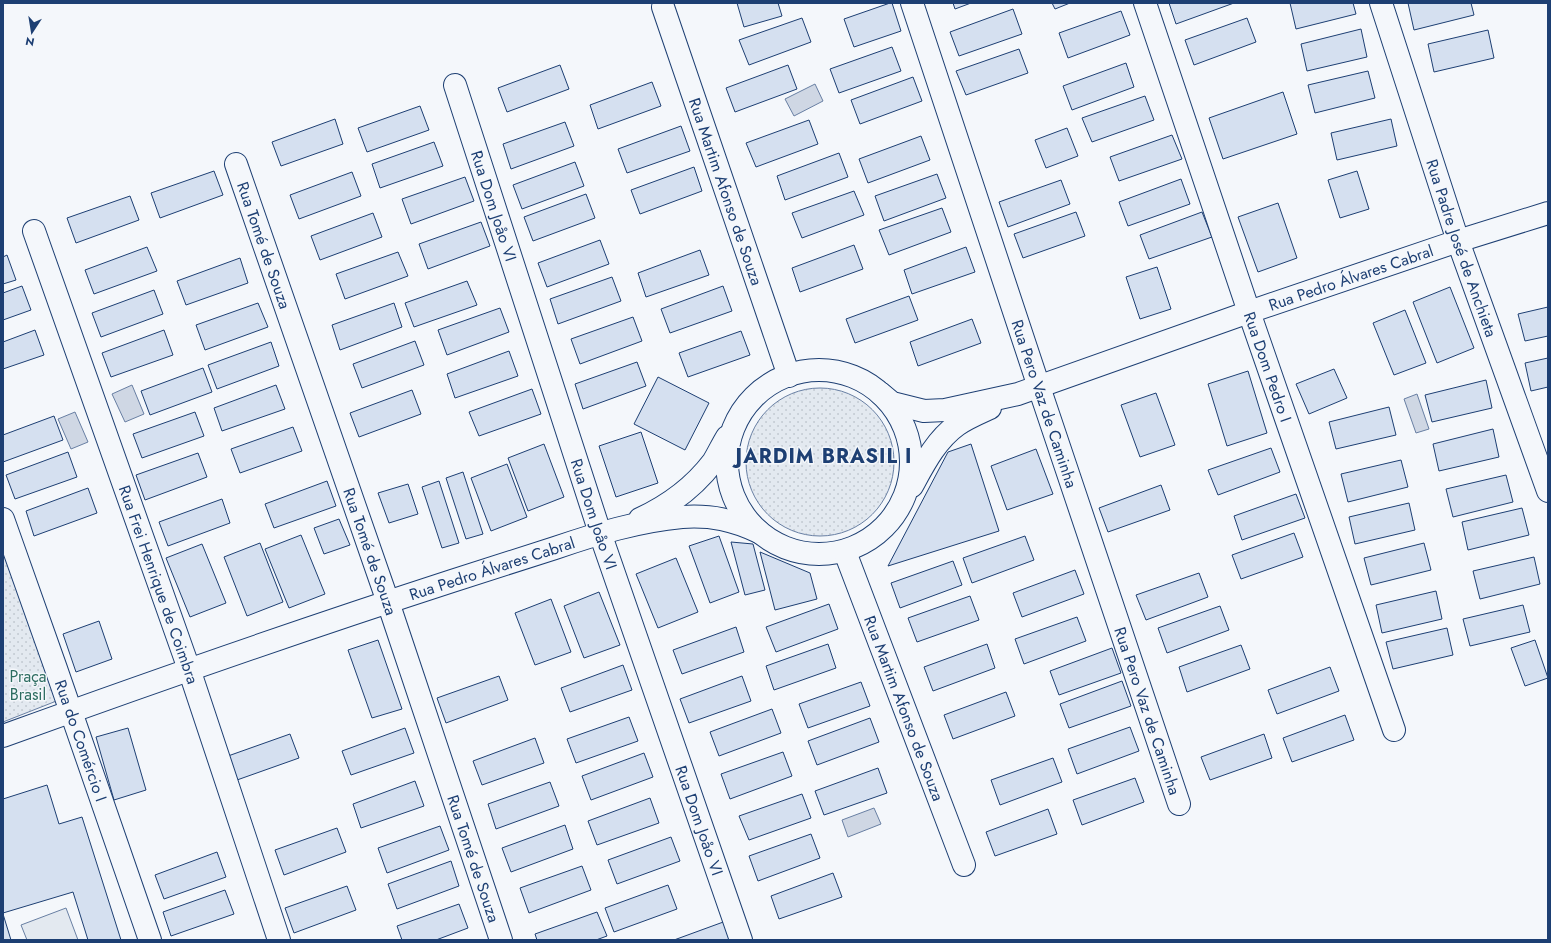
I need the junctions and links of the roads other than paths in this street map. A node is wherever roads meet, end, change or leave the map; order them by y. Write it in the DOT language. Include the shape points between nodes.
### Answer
graph roads {
  1 [pos="912,3"];
  2 [pos="1146,3"];
  3 [pos="1381,3"];
  4 [pos="663,7"];
  5 [pos="455,85"];
  6 [pos="236,164"];
  7 [pos="1548,213"];
  8 [pos="34,231"];
  9 [pos="1458,241"];
  10 [pos="1249,312"];
  11 [pos="789,376"];
  12 [pos="1038,387"];
  13 [pos="880,393"];
  14 [pos="1018,394"];
  15 [pos="737,419"];
  16 [pos="1548,491"];
  17 [pos="901,505"];
  18 [pos="3,519"];
  19 [pos="609,531"];
  20 [pos="759,532"];
  21 [pos="845,552"];
  22 [pos="388,602"];
  23 [pos="189,669"];
  24 [pos="72,711"];
  25 [pos="1394,730"];
  26 [pos="3,736"];
  27 [pos="1179,804"];
  28 [pos="964,866"];
  29 [pos="150,940"];
  30 [pos="279,940"];
  31 [pos="501,940"];
  32 [pos="741,940"];
  1 -- 12 [label="street, Rua Pero Vaz de Caminha"];
  2 -- 10 [label="street, Rua Dom Pedro I"];
  3 -- 9 [label="street, Rua Padre José de Anchieta"];
  4 -- 11 [label="street, Rua Martim Afonso de Souza"];
  5 -- 19 [label="street, Rua Dom Joåo VI"];
  6 -- 22 [label="street, Rua Tomé de Souza"];
  7 -- 9 [label="street, Rua Pedro Álvares Cabral"];
  8 -- 23 [label="street, Rua Frei Henrique de Coimbra"];
  9 -- 10 [label="street, Rua Pedro Álvares Cabral"];
  9 -- 16 [label="street, Rua Padre José de Anchieta"];
  10 -- 12 [label="street, Rua Pedro Álvares Cabral"];
  10 -- 25 [label="street, Rua Dom Pedro I"];
  11 -- 13 [label="street" via="810,371 832,371 865,383"];
  11 -- 15 [label="street" via="760,392"];
  12 -- 14 [label="street, Rua Pedro Álvares Cabral"];
  12 -- 27 [label="street, Rua Pero Vaz de Caminha"];
  13 -- 14 [label="street, Rua Pedro Álvares Cabral" via="892,403 924,411 945,410"];
  13 -- 17 [label="street" via="902,420 911,448 911,476"];
  14 -- 17 [label="street, Rua Pedro Álvares Cabral" via="950,430 933,451"];
  15 -- 19 [label="street, Rua Pedro Álvares Cabral" via="713,461 682,494 647,516"];
  15 -- 20 [label="street" via="729,442 729,483 745,518"];
  17 -- 21 [label="street" via="882,530"];
  18 -- 24 [label="street, Rua do Comércio I"];
  19 -- 20 [label="street, Rua Pedro Álvares Cabral" via="675,518 704,517 721,518"];
  19 -- 22 [label="street, Rua Pedro Álvares Cabral"];
  19 -- 32 [label="street, Rua Dom Joåo VI"];
  20 -- 21 [label="street" via="775,543 799,552"];
  21 -- 28 [label="street, Rua Martim Afonso de Souza"];
  22 -- 23 [label="street, Rua Pedro Álvares Cabral"];
  22 -- 31 [label="street, Rua Tomé de Souza"];
  23 -- 24 [label="street, Rua Pedro Álvares Cabral"];
  23 -- 30 [label="street, Rua Frei Henrique de Coimbra"];
  24 -- 26 [label="street, Rua Pedro Álvares Cabral"];
  24 -- 29 [label="street, Rua do Comércio I"];
}
